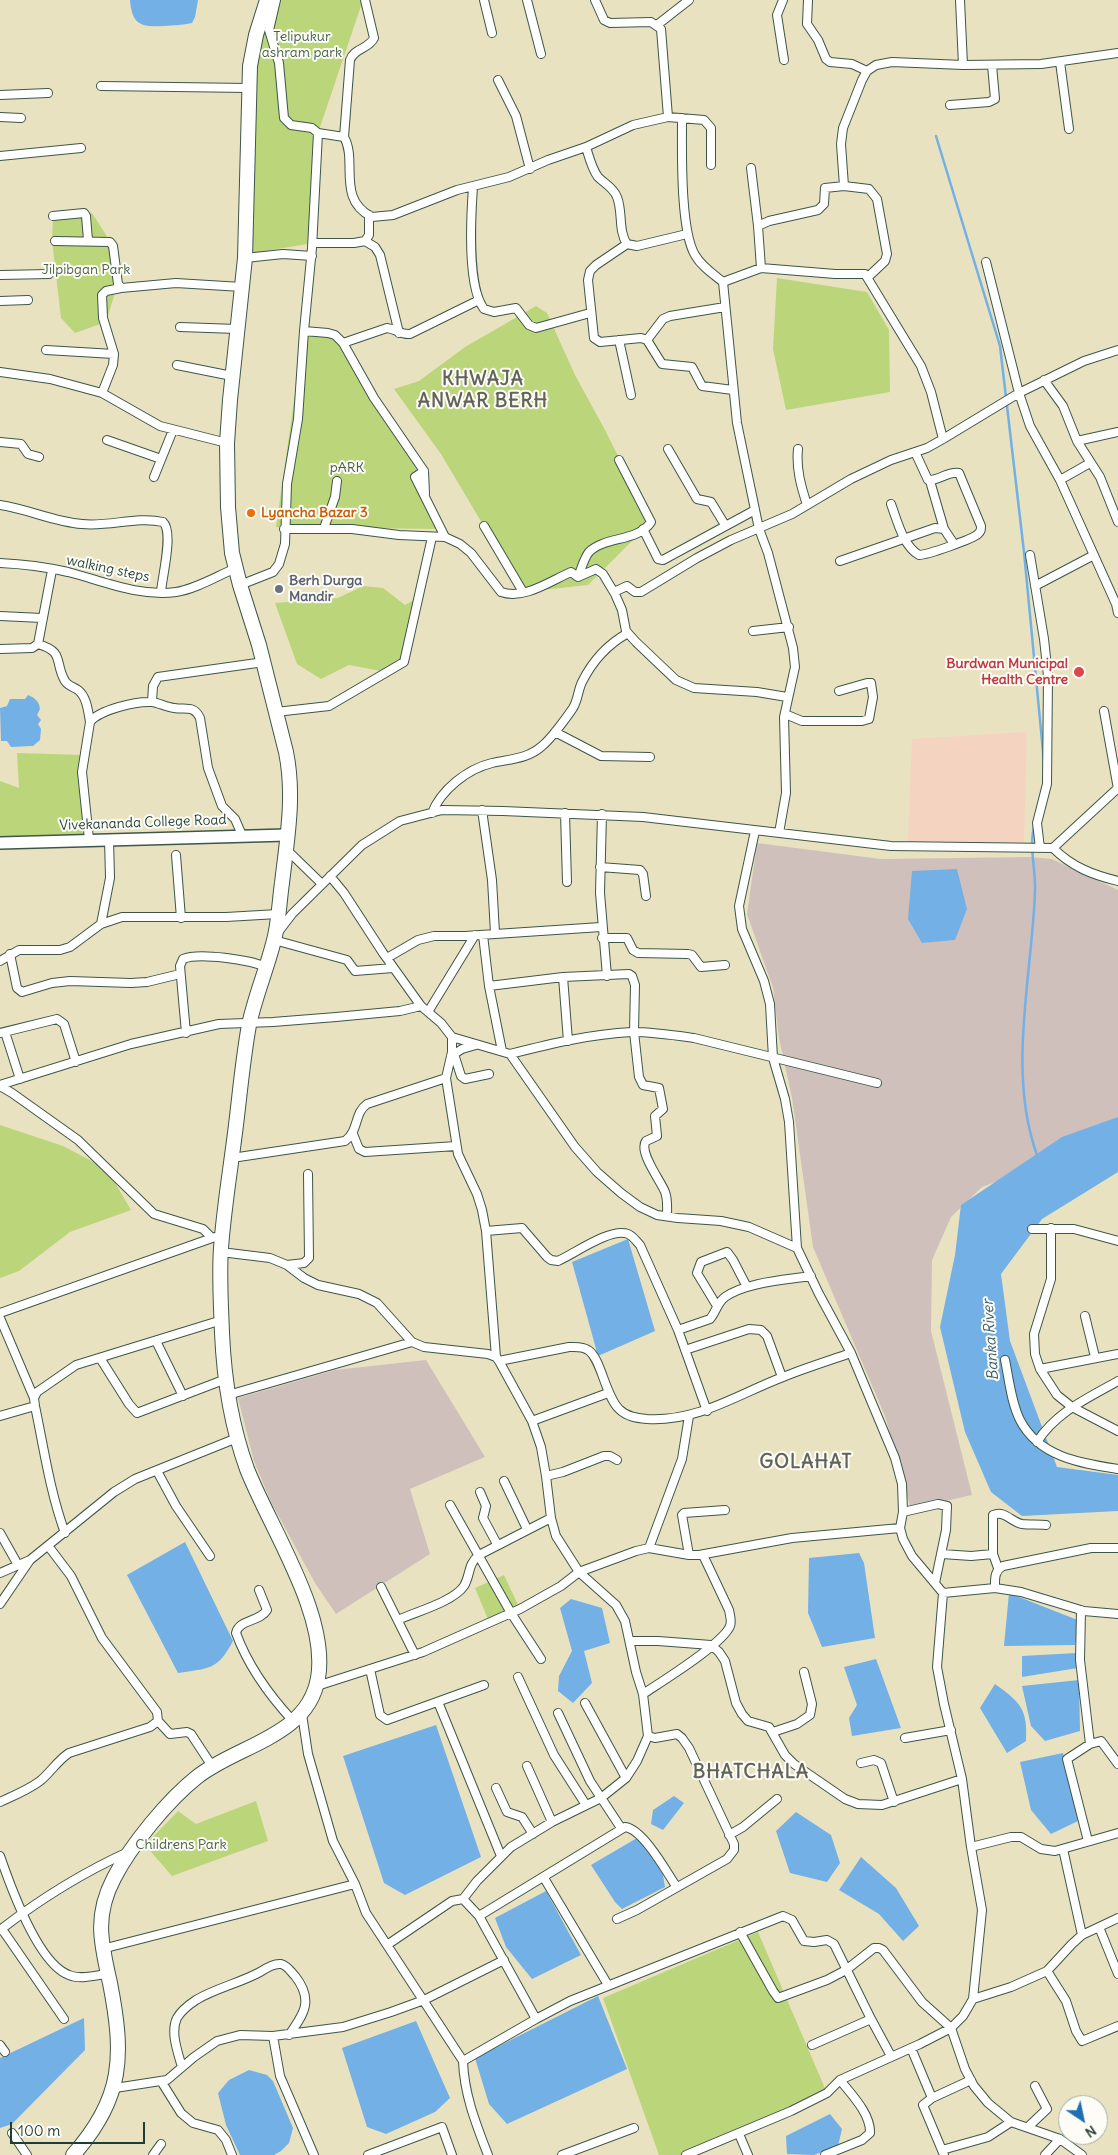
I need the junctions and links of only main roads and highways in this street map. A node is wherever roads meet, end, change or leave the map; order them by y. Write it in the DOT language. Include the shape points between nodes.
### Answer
graph roads {
  1 [pos="267,0"];
  2 [pos="73,2155"];
  1 -- 2 [label="highway" via="252,50 248,88 245,258 227,443 229,527 240,585 264,662 289,768 290,797 275,939 249,1023 232,1158 217,1237 221,1252 226,1379 237,1438 254,1487 308,1605 317,1637 319,1670 317,1686 298,1717 270,1736 212,1766 183,1789 116,1873 102,1907 100,1924 117,2029 118,2072 115,2088 98,2123"];
}
